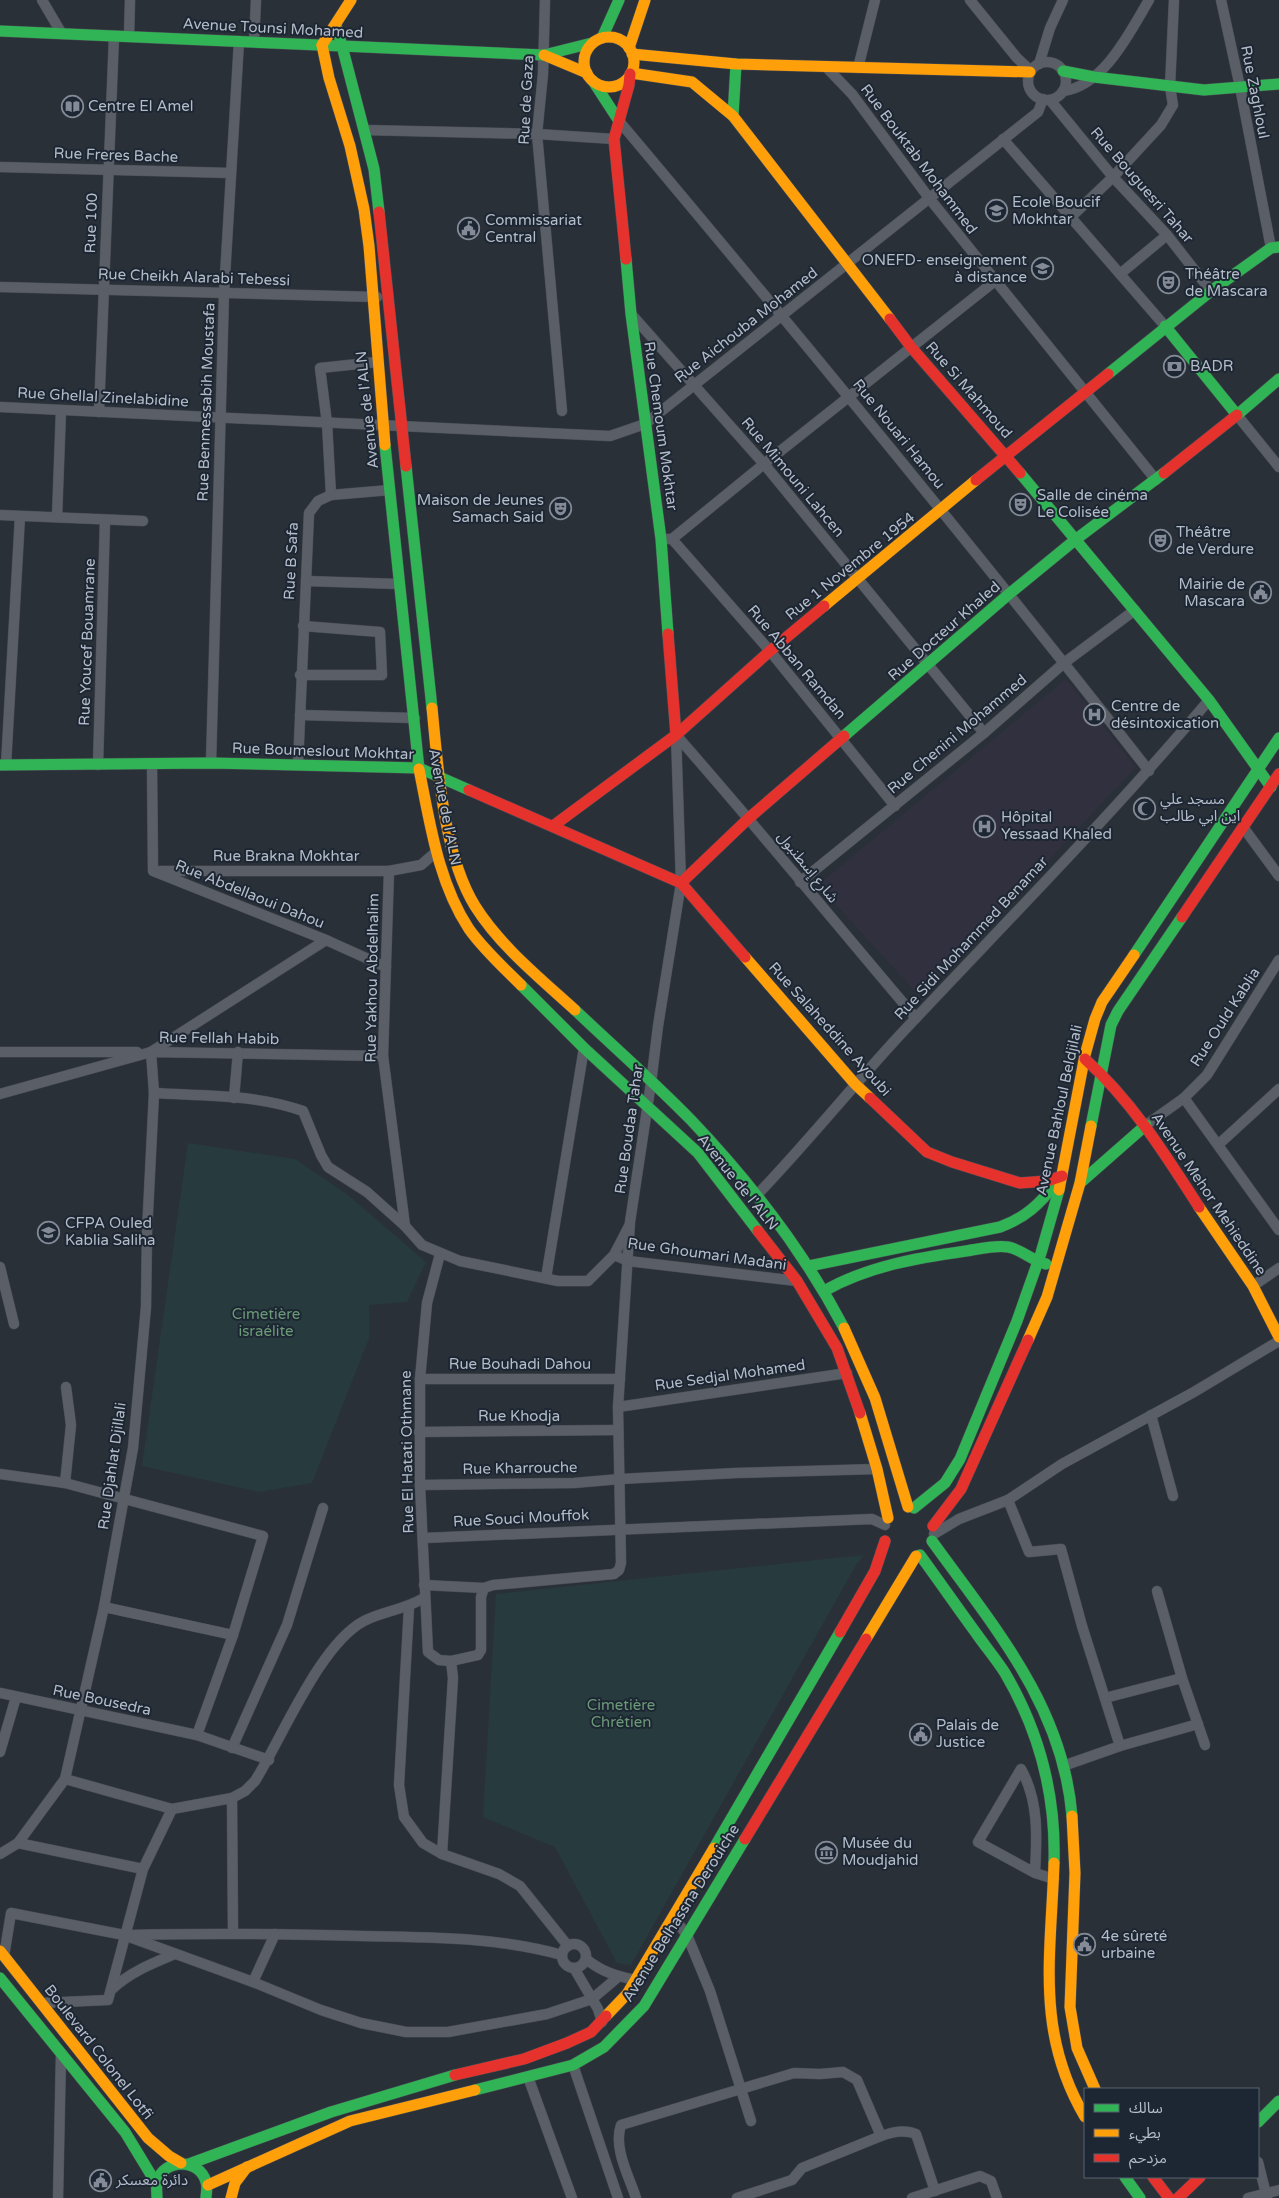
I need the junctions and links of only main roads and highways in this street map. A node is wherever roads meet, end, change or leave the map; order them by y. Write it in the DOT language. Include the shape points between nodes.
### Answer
graph roads {
  1 [pos="351,0"];
  2 [pos="619,0"];
  3 [pos="645,0"];
  4 [pos="336,25"];
  5 [pos="0,31"];
  6 [pos="597,41"];
  7 [pos="322,45"];
  8 [pos="342,46"];
  9 [pos="631,51"];
  10 [pos="544,55"];
  11 [pos="736,64"];
  12 [pos="1034,69"];
  13 [pos="1063,71"];
  14 [pos="631,74"];
  15 [pos="590,77"];
  16 [pos="1279,84"];
  17 [pos="733,116"];
  18 [pos="619,121"];
  19 [pos="1275,247"];
  20 [pos="1165,326"];
  21 [pos="1279,379"];
  22 [pos="1237,415"];
  23 [pos="1005,454"];
  24 [pos="1076,540"];
  25 [pos="676,735"];
  26 [pos="1279,738"];
  27 [pos="3,765"];
  28 [pos="419,768"];
  29 [pos="1259,768"];
  30 [pos="1279,774"];
  31 [pos="439,776"];
  32 [pos="1271,787"];
  33 [pos="553,826"];
  34 [pos="681,883"];
  35 [pos="1085,1058"];
  36 [pos="1102,1075"];
  37 [pos="1146,1125"];
  38 [pos="1062,1176"];
  39 [pos="1080,1183"];
  40 [pos="1037,1262"];
  41 [pos="1058,1262"];
  42 [pos="809,1266"];
  43 [pos="824,1291"];
  44 [pos="1279,1337"];
  45 [pos="887,1521"];
  46 [pos="925,1521"];
  47 [pos="886,1541"];
  48 [pos="918,1555"];
  49 [pos="2,1954"];
  50 [pos="0,1978"];
  51 [pos="1095,2088"];
  52 [pos="1279,2101"];
  53 [pos="1084,2115"];
  54 [pos="1259,2121"];
  55 [pos="185,2163"];
  56 [pos="247,2167"];
  57 [pos="1126,2178"];
  58 [pos="1154,2178"];
  59 [pos="1199,2178"];
  60 [pos="155,2192"];
  61 [pos="209,2193"];
  62 [pos="231,2198"];
  63 [pos="1140,2198"];
  64 [pos="1168,2198"];
  65 [pos="1178,2198"];
  1 -- 4 [label="main road"];
  2 -- 6 [label="main road"];
  3 -- 9 [label="main road"];
  4 -- 7 [label="main road"];
  4 -- 8 [label="main road, Avenue de l'ALN"];
  5 -- 7 [label="main road, Avenue Tounsi Mohamed"];
  6 -- 9 [label="main road" via="617,39"];
  6 -- 10 [label="main road, Avenue Tounsi Mohamed"];
  6 -- 15 [label="main road" via="586,53 584,61"];
  7 -- 8 [label="main road, Avenue Tounsi Mohamed"];
  7 -- 28 [label="main road, Avenue de l'ALN" via="350,146 369,246 377,362"];
  8 -- 10 [label="main road, Avenue Tounsi Mohamed"];
  8 -- 31 [label="main road, Avenue de l'ALN" via="374,169"];
  9 -- 11 [label="main road"];
  9 -- 14 [label="main road"];
  10 -- 15 [label="main road, Avenue Tounsi Mohamed"];
  11 -- 12 [label="main road"];
  11 -- 17 [label="main road"];
  13 -- 16 [label="main road" via="1204,90"];
  14 -- 15 [label="main road" via="613,86 606,86"];
  14 -- 17 [label="main road, Rue Si Mahmoud" via="692,82"];
  14 -- 18 [label="main road, Rue Chemoum Mokhtar"];
  15 -- 18 [label="main road"];
  17 -- 23 [label="main road, Rue Si Mahmoud" via="911,347"];
  18 -- 25 [label="main road, Rue Chemoum Mokhtar" via="614,139 631,314 645,424 667,539"];
  19 -- 20 [label="main road, Rue 1 Novembre 1954"];
  20 -- 22 [label="main road"];
  20 -- 23 [label="main road, Rue 1 Novembre 1954"];
  21 -- 22 [label="main road, Rue Docteur Khaled"];
  22 -- 24 [label="main road, Rue Docteur Khaled"];
  23 -- 24 [label="main road, Rue Si Mahmoud"];
  23 -- 25 [label="main road, Rue 1 Novembre 1954" via="770,651"];
  24 -- 29 [label="main road, Rue Si Mahmoud" via="1209,700"];
  24 -- 34 [label="main road, Rue Docteur Khaled" via="841,738 749,818"];
  25 -- 33 [label="main road, Rue 1 Novembre 1954"];
  26 -- 29 [label="main road, Avenue Bahloul Beldjilali"];
  27 -- 28 [label="main road, Rue Boumeslout Mokhtar" via="212,763"];
  28 -- 31 [label="main road, Rue Boumeslout Mokhtar"];
  28 -- 45 [label="main road, Avenue de l'ALN" via="443,875 469,928 513,978 584,1048 698,1153 797,1281 837,1348 847,1373 877,1470"];
  29 -- 32 [label="main road, Rue Si Mahmoud"];
  29 -- 35 [label="main road, Avenue Bahloul Beldjilali" via="1102,1002"];
  30 -- 32 [label="main road"];
  31 -- 33 [label="main road, Rue Boumeslout Mokhtar"];
  31 -- 42 [label="main road, Avenue de l'ALN" via="457,866 483,917 711,1142 781,1226"];
  32 -- 36 [label="main road" via="1118,1011 1111,1025"];
  33 -- 34 [label="main road, Rue Boumeslout Mokhtar"];
  34 -- 38 [label="main road, Rue Salaheddine Ayoubi" via="855,1084 927,1152 1020,1183"];
  35 -- 36 [label="main road, Avenue Mehor Mehieddine"];
  35 -- 38 [label="main road, Avenue Bahloul Beldjilali"];
  36 -- 37 [label="main road, Avenue Mehor Mehieddine"];
  36 -- 39 [label="main road"];
  37 -- 39 [label="main road"];
  37 -- 44 [label="main road, Avenue Mehor Mehieddine" via="1253,1286"];
  38 -- 40 [label="main road, Avenue Bahloul Beldjilali"];
  38 -- 42 [label="main road" via="1040,1205 1019,1222"];
  39 -- 41 [label="main road"];
  40 -- 41 [label="main road" via="1048,1265"];
  40 -- 43 [label="main road" via="1009,1247 993,1247 876,1268"];
  40 -- 46 [label="main road, Avenue Bahloul Beldjilali" via="994,1381 950,1478 937,1491"];
  41 -- 46 [label="main road" via="1048,1297 961,1489"];
  42 -- 43 [label="main road, Avenue de l'ALN"];
  43 -- 46 [label="main road, Avenue de l'ALN" via="866,1376"];
  45 -- 46 [label="main road" via="897,1510"];
  45 -- 47 [label="main road"];
  46 -- 48 [label="main road" via="927,1549"];
  46 -- 51 [label="main road, Avenue de l'ALN" via="1008,1643 1039,1694 1056,1734 1070,1793 1076,1844 1068,2004 1075,2046"];
  47 -- 48 [label="main road" via="898,1554"];
  47 -- 55 [label="main road, Avenue Belhassna Derouiche" via="874,1571 754,1782 636,1980 602,2022 583,2036 532,2056 331,2112 201,2161"];
  48 -- 53 [label="main road" via="1004,1672 1041,1755 1055,1830 1050,2017 1062,2068"];
  48 -- 56 [label="main road, Avenue Belhassna Derouiche" via="644,2006 604,2047 574,2065 350,2120"];
  49 -- 55 [label="main road, Boulevard Colonel Lotfi" via="147,2137 167,2156"];
  50 -- 60 [label="main road, Boulevard Colonel Lotfi" via="125,2132"];
  52 -- 54 [label="main road"];
  55 -- 60 [label="main road, Avenue Belhassna Derouiche" via="165,2168"];
  55 -- 61 [label="main road, Boulevard Colonel Lotfi" via="202,2172"];
  56 -- 61 [label="main road, Avenue Belhassna Derouiche"];
  56 -- 62 [label="main road" via="235,2183"];
  57 -- 63 [label="main road"];
  58 -- 64 [label="main road"];
  59 -- 65 [label="main road"];
}
